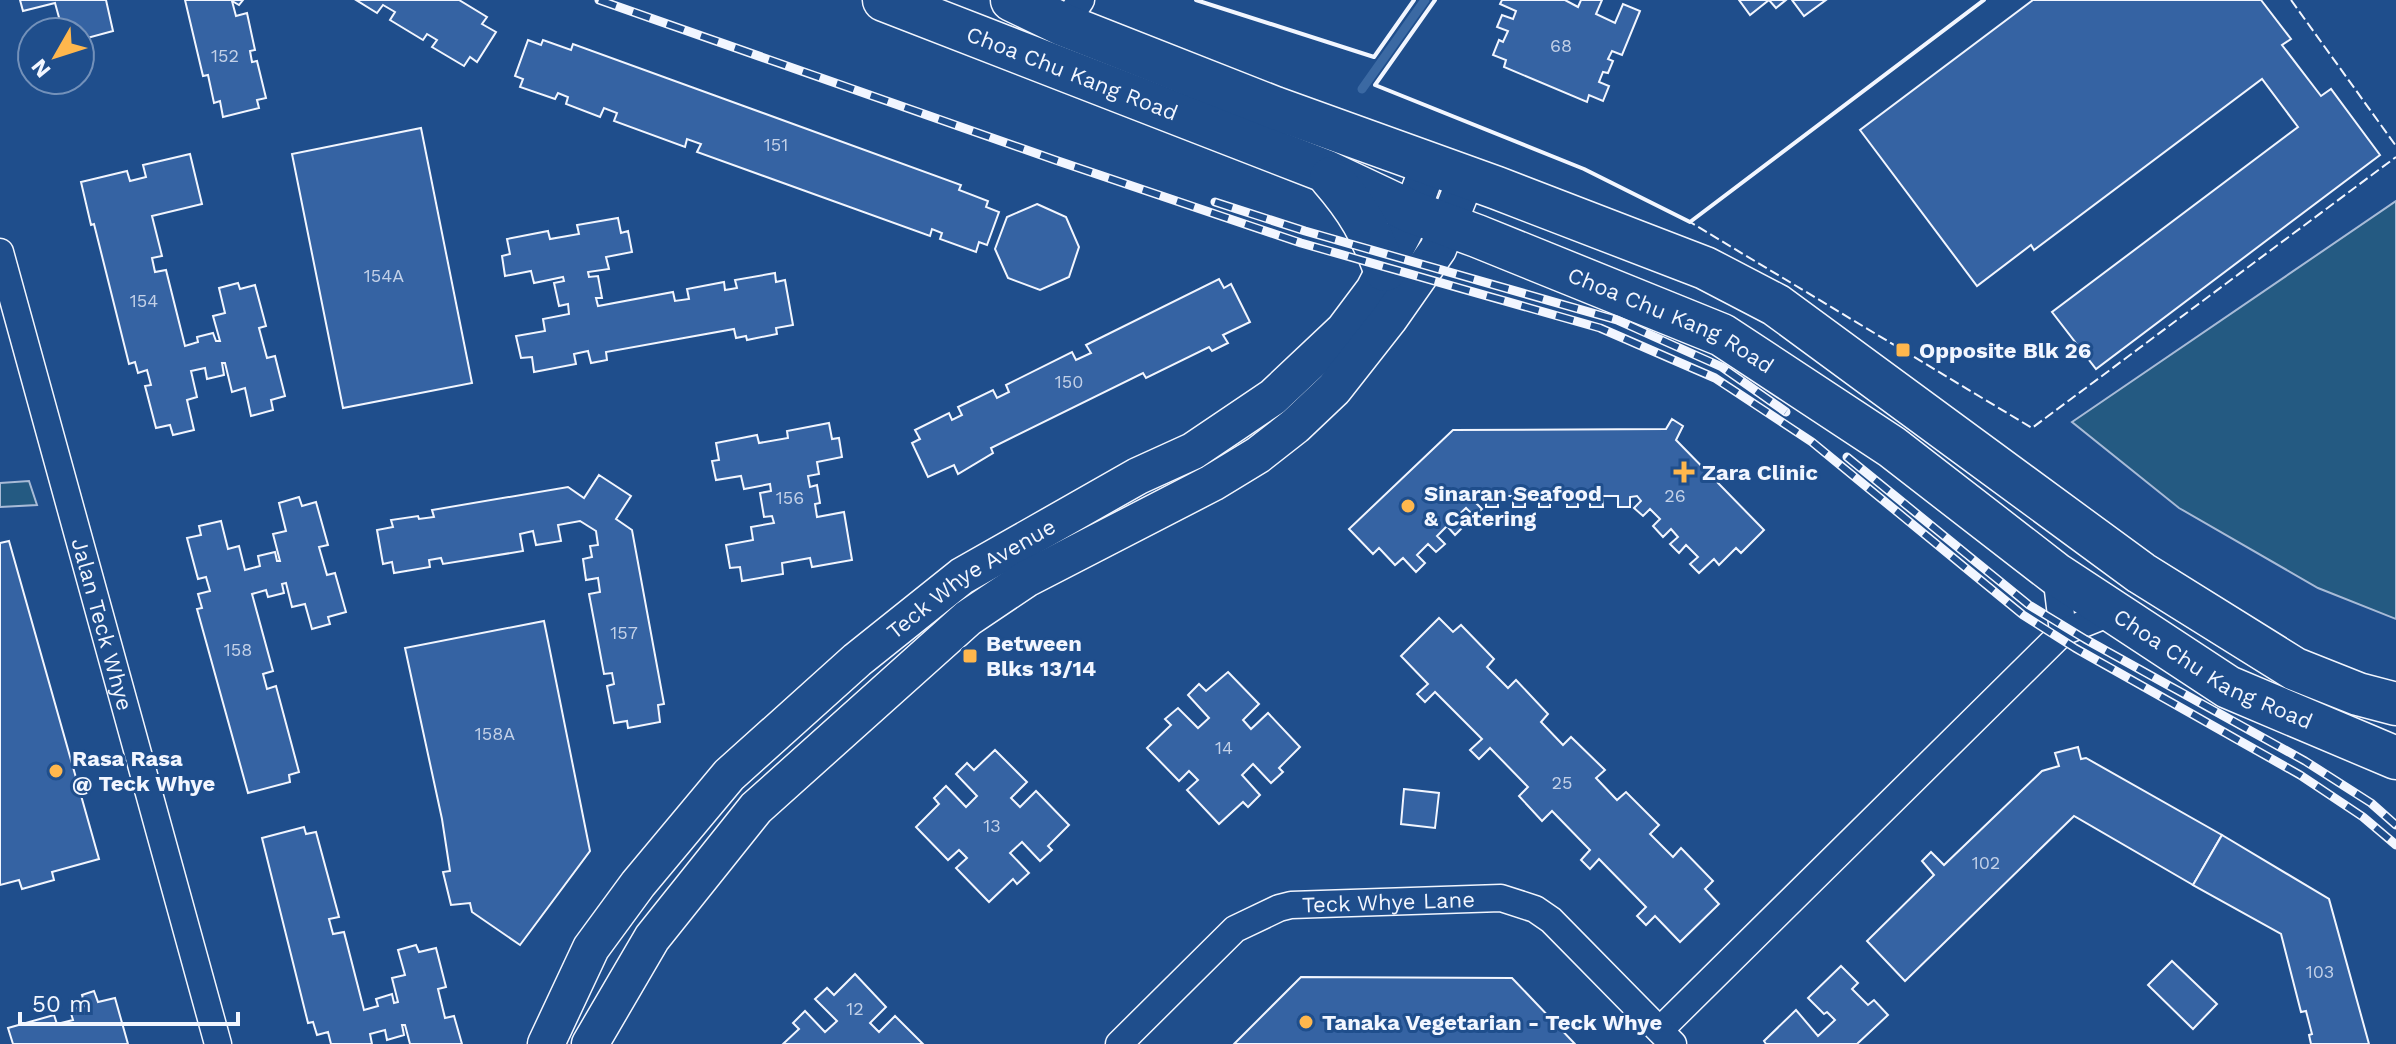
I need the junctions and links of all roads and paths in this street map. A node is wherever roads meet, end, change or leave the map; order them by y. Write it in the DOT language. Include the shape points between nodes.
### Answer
graph roads {
  1 [pos="884,0"];
  2 [pos="1012,0"];
  3 [pos="1072,13"];
  4 [pos="1448,170"];
  5 [pos="1325,171"];
  6 [pos="1430,218"];
  7 [pos="0,252"];
  8 [pos="1385,270"];
  9 [pos="2056,574"];
  10 [pos="2113,612"];
  11 [pos="2063,632"];
  12 [pos="2396,704"];
  13 [pos="2396,758"];
  14 [pos="1666,1037"];
  15 [pos="218,1044"];
  16 [pos="546,1044"];
  17 [pos="590,1044"];
  18 [pos="1119,1044"];
  1 -- 5 [label="main road, Choa Chu Kang Road"];
  2 -- 3 [label="main road, Choa Chu Kang Road"];
  3 -- 4 [label="main road, Choa Chu Kang Road" via="1275,108"];
  4 -- 6 [label="main road, Teck Whye Avenue"];
  4 -- 12 [label="main road, Choa Chu Kang Road" via="1705,268 1776,305 2141,573 2295,669"];
  5 -- 6 [label="main road, Choa Chu Kang Road"];
  5 -- 8 [label="main road" via="1356,207"];
  6 -- 8 [label="main road, Teck Whye Avenue"];
  6 -- 9 [label="main road, Choa Chu Kang Road" via="1722,335 1892,447"];
  6 -- 17 [label="main road, Teck Whye Avenue" via="1438,249 1348,373 1295,426 1212,483 1005,591 968,618 756,808 652,938"];
  7 -- 15 [label="street, Jalan Teck Whye"];
  8 -- 16 [label="main road, Teck Whye Avenue" via="1344,330 1253,412 1193,451 1138,476 962,576 857,660 729,775 591,948"];
  9 -- 10 [label="main road, Choa Chu Kang Road"];
  9 -- 11 [label="street"];
  10 -- 11 [label="street, Teck Whye Lane"];
  10 -- 13 [label="main road, Choa Chu Kang Road" via="2228,687"];
  11 -- 14 [label="street, Teck Whye Lane"];
  14 -- 18 [label="street, Teck Whye Lane" via="1551,920 1501,898 1279,908 1235,929"];
}
